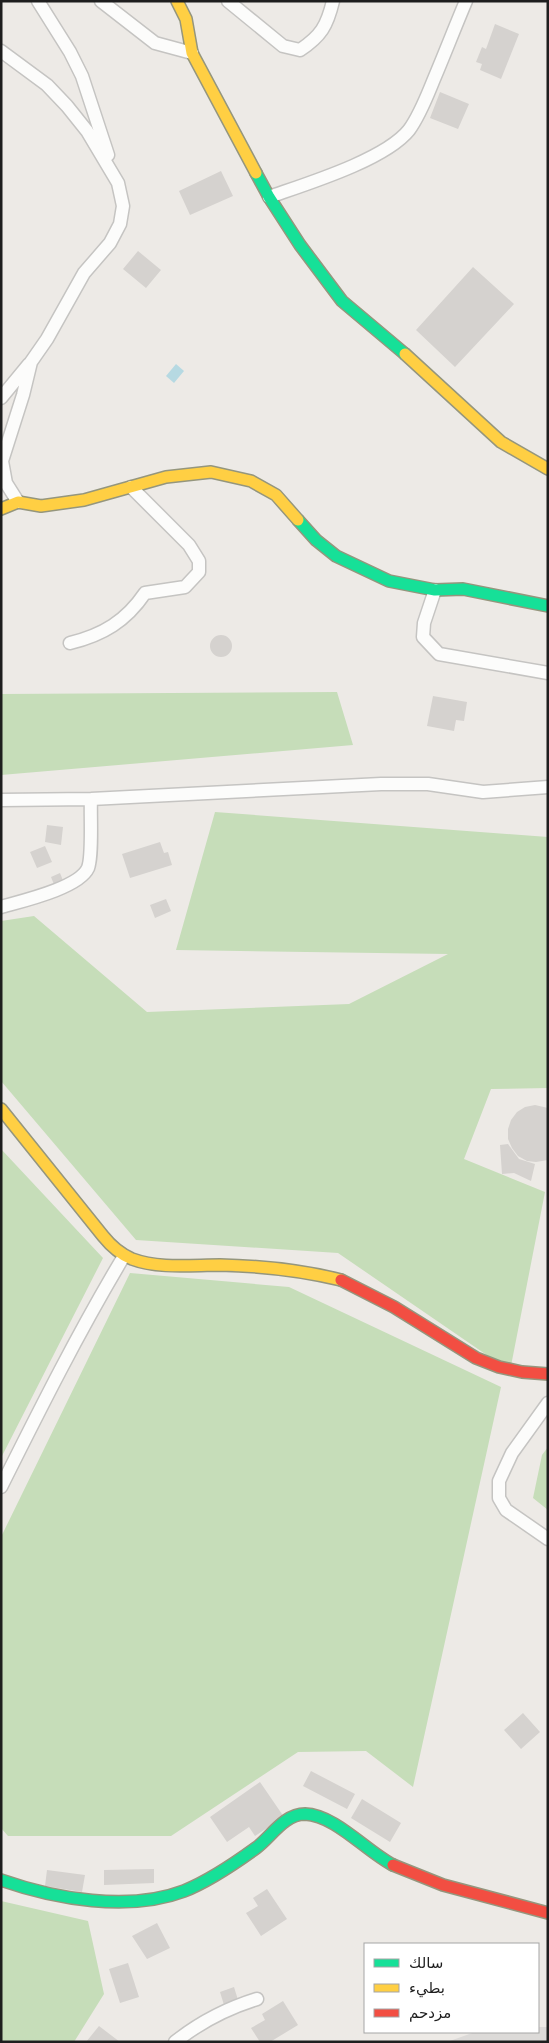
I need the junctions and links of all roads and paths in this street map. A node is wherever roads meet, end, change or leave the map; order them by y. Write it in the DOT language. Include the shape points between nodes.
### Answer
graph roads {
  1 [pos="38,1"];
  2 [pos="101,1"];
  3 [pos="176,1"];
  4 [pos="228,1"];
  5 [pos="333,1"];
  6 [pos="466,1"];
  7 [pos="1,51"];
  8 [pos="192,53"];
  9 [pos="118,183"];
  10 [pos="269,197"];
  11 [pos="31,362"];
  12 [pos="1,398"];
  13 [pos="548,469"];
  14 [pos="131,486"];
  15 [pos="18,502"];
  16 [pos="1,510"];
  17 [pos="435,590"];
  18 [pos="548,606"];
  19 [pos="70,643"];
  20 [pos="548,673"];
  21 [pos="548,787"];
  22 [pos="91,799"];
  23 [pos="1,800"];
  24 [pos="1,907"];
  25 [pos="1,1108"];
  26 [pos="124,1256"];
  27 [pos="548,1374"];
  28 [pos="548,1402"];
  29 [pos="1,1487"];
  30 [pos="548,1539"];
  31 [pos="1,1880"];
  32 [pos="548,1913"];
  33 [pos="258,1999"];
  34 [pos="175,2042"];
  1 -- 9 [label="street" via="82,76"];
  2 -- 8 [label="street" via="155,43"];
  3 -- 8 [label="street" via="186,18"];
  4 -- 5 [label="street" via="283,46 300,50 316,39 329,18"];
  6 -- 10 [label="street" via="420,112 397,142 331,174"];
  7 -- 9 [label="street" via="47,85 67,106 87,131"];
  8 -- 10 [label="street"];
  9 -- 11 [label="street" via="123,206 120,224 110,243 84,273"];
  10 -- 13 [label="street" via="342,301 501,442"];
  11 -- 12 [label="street"];
  11 -- 15 [label="street" via="2,461 6,483"];
  14 -- 15 [label="street" via="84,500 41,506"];
  14 -- 17 [label="street" via="166,477 211,472 251,481 276,495 316,540 336,556 389,581"];
  14 -- 19 [label="street" via="189,546 199,560 199,572 185,587 145,593 132,611 98,635"];
  15 -- 16 [label="street"];
  17 -- 18 [label="street" via="463,589"];
  17 -- 20 [label="street" via="423,637 439,654"];
  21 -- 22 [label="street" via="483,792 428,784 380,784"];
  22 -- 23 [label="street"];
  22 -- 24 [label="street" via="88,868 82,876 39,896"];
  25 -- 26 [label="street" via="95,1226"];
  26 -- 27 [label="street" via="150,1263 305,1271 344,1281 381,1300 470,1356 510,1371"];
  26 -- 29 [label="street" via="60,1370"];
  28 -- 30 [label="street" via="512,1453 499,1481 499,1498 506,1510"];
  31 -- 32 [label="street" via="42,1893 71,1897 159,1898 184,1891 256,1848 292,1818 308,1814 316,1815 413,1875"];
  33 -- 34 [label="street" via="236,2006 192,2029"];
}
